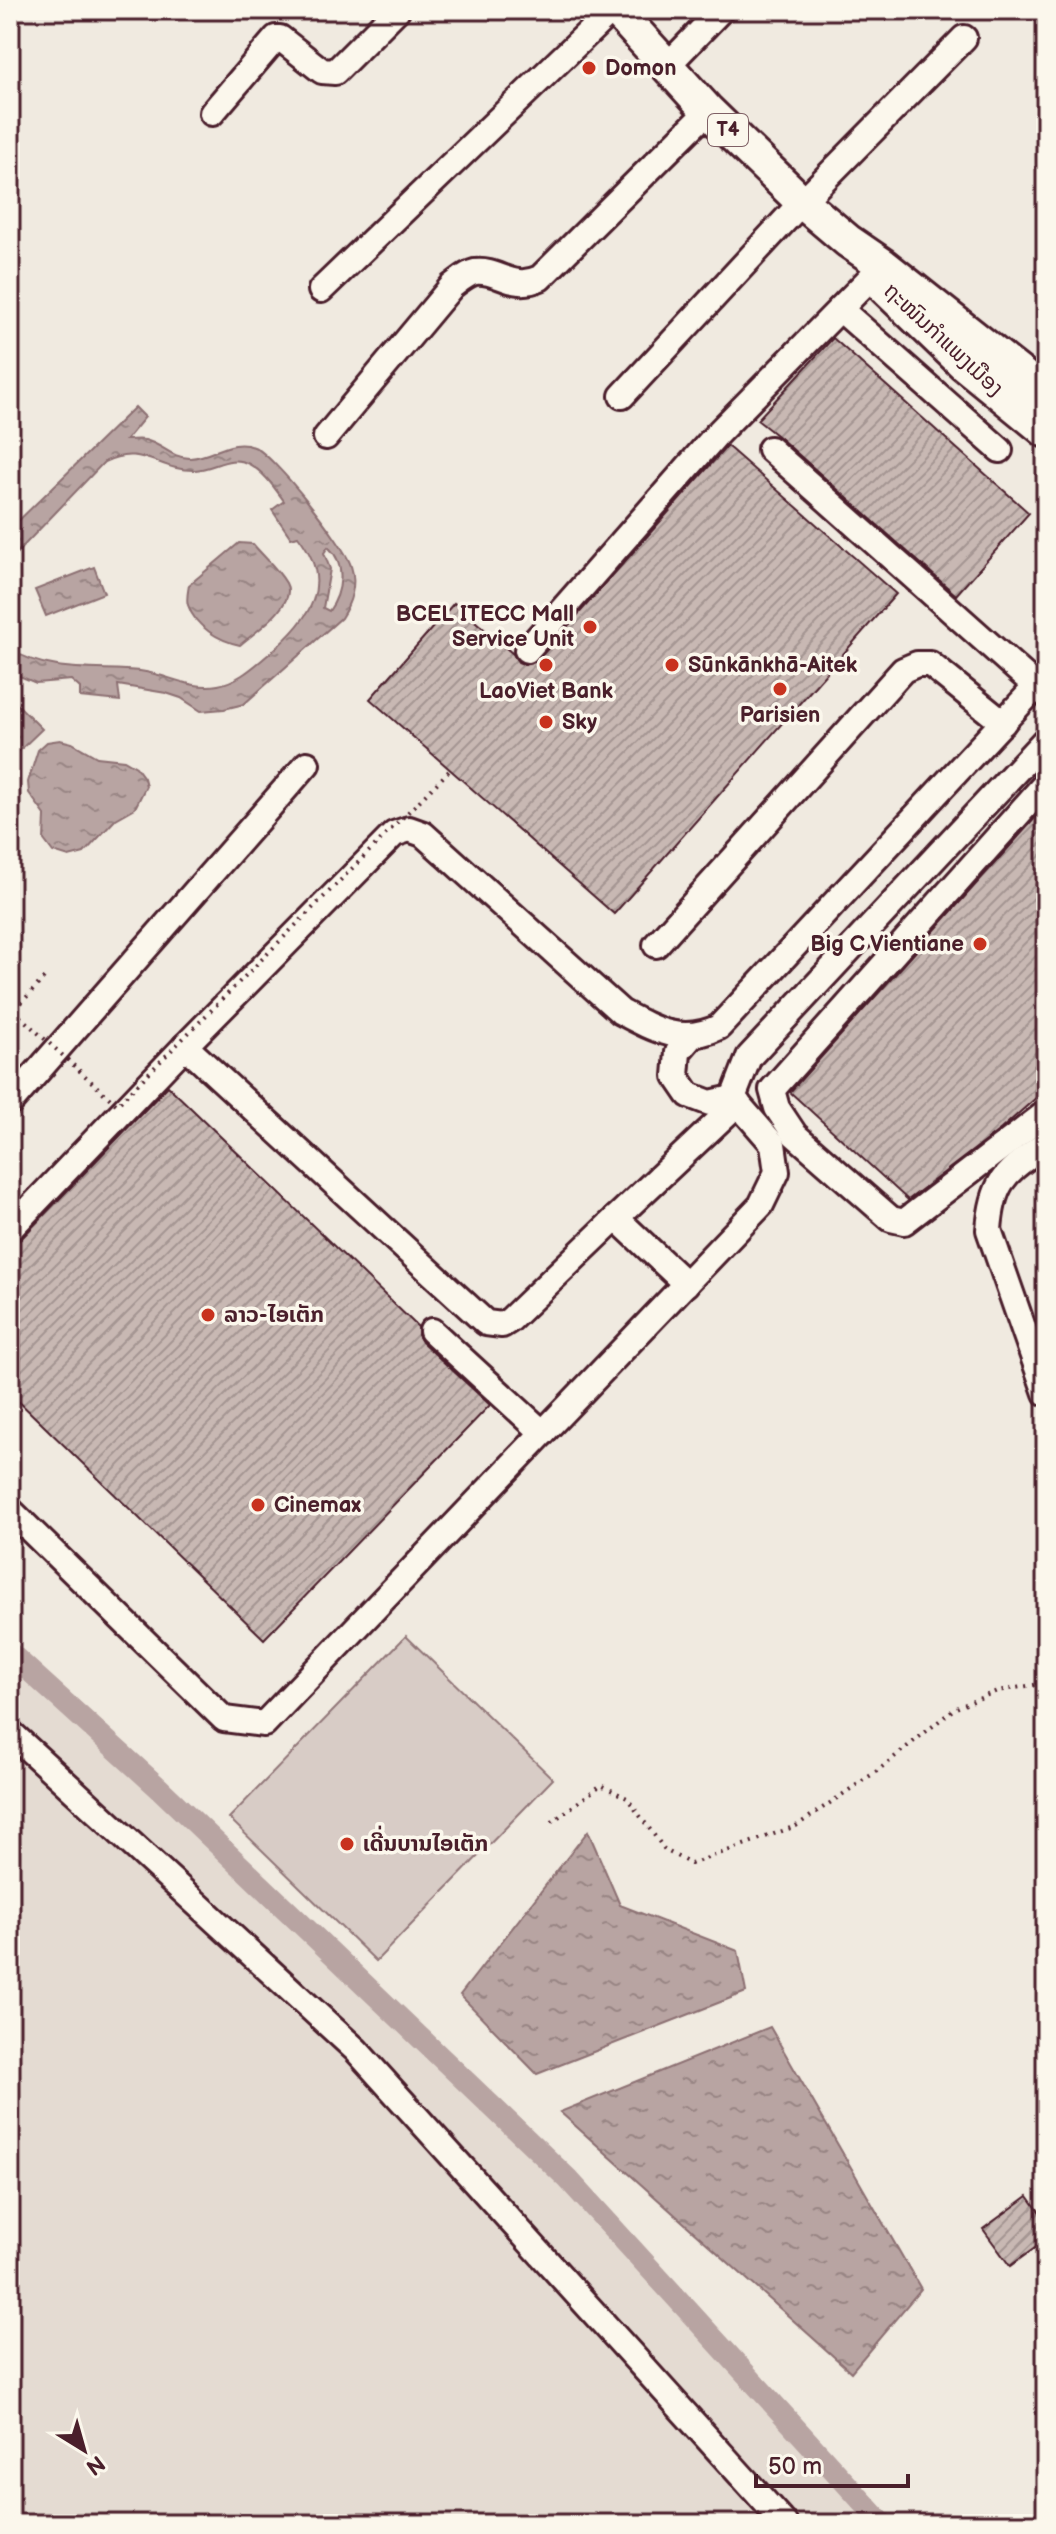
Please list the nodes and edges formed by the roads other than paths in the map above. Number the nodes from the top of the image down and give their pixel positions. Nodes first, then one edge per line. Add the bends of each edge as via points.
1 (614, 10) edge
2 (721, 10) edge
3 (386, 13) edge
4 (964, 38) dead end
5 (667, 66) junction
6 (708, 111) junction
7 (212, 113) dead end
8 (802, 202) junction
9 (878, 270) junction
10 (321, 290) dead end
11 (840, 309) junction
12 (1044, 390) edge
13 (622, 396) dead end
14 (1046, 431) edge
15 (326, 437) dead end
16 (770, 449) dead end
17 (1000, 450) dead end
18 (527, 650) dead end
19 (1043, 686) edge
20 (1003, 723) junction
21 (1046, 739) edge
22 (1028, 758) junction
23 (307, 764) dead end
24 (1046, 781) edge
25 (656, 945) dead end
26 (691, 1037) junction
27 (185, 1046) junction
28 (735, 1101) junction
29 (10, 1103) edge
30 (1046, 1113) edge
31 (784, 1140) junction
32 (1046, 1143) edge
33 (616, 1218) junction
34 (10, 1229) edge
35 (686, 1284) junction
36 (432, 1331) dead end
37 (1046, 1393) edge
38 (543, 1433) junction
39 (10, 1510) edge
40 (10, 1732) edge
41 (785, 2524) edge

1 - 5 main road, ຖະໜົນກຳແພງເມືອງ / T4
1 - 10 street
2 - 5 street
3 - 7 street via 335,72 322,71 276,38
4 - 8 street
5 - 6 main road, ຖະໜົນກຳແພງເມືອງ / T4
6 - 8 main road, ຖະໜົນກຳແພງເມືອງ / T4
6 - 15 street via 540,278 525,284 477,272 452,286
8 - 9 main road, ຖະໜົນກຳແພງເມືອງ / T4
8 - 13 street
9 - 11 street
9 - 12 main road, ຖະໜົນກຳແພງເມືອງ / T4
9 - 14 main road, ຖະໜົນກຳແພງເມືອງ / T4 via 964,364
11 - 17 street
11 - 18 street via 717,434
16 - 19 street
19 - 20 street
20 - 25 street via 930,664 903,670
20 - 26 street via 719,1027
21 - 22 street
22 - 24 street
22 - 28 street via 749,1057
23 - 29 street
24 - 31 street via 772,1090
26 - 27 street via 650,1028 621,1012 423,834 409,829 394,834 353,873
26 - 28 street via 678,1052 676,1076 689,1095 710,1103
27 - 33 street via 486,1323 510,1320
27 - 34 street
28 - 31 street
28 - 33 street
30 - 31 street via 904,1222 891,1219
31 - 35 street via 777,1172 761,1205
32 - 37 street via 1002,1177 991,1203 989,1230
33 - 35 street
35 - 38 street
36 - 38 street
38 - 39 street via 264,1724 224,1719
40 - 41 street via 356,2050

